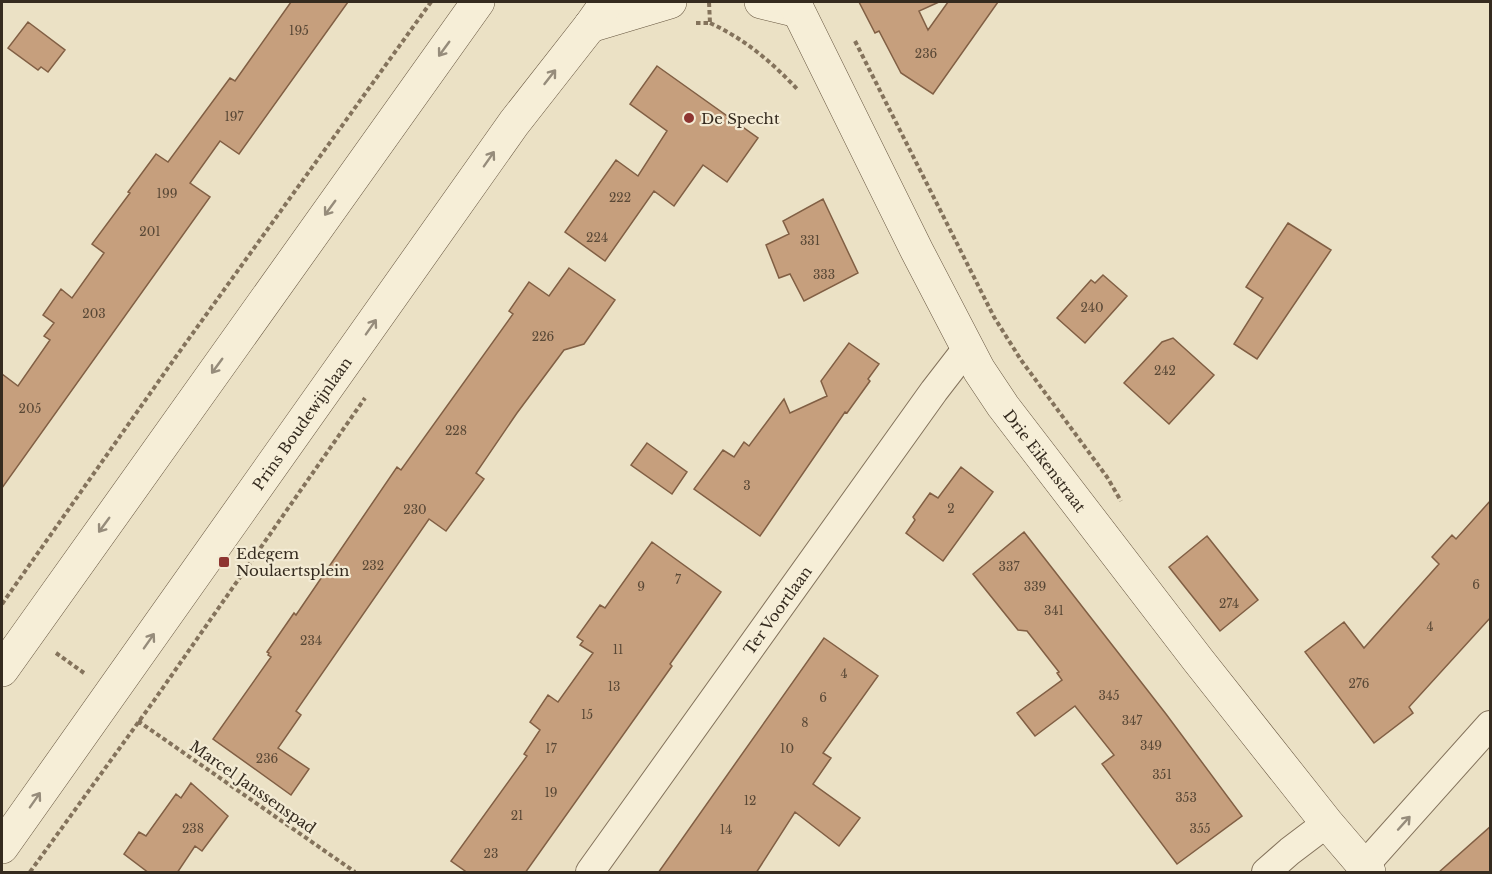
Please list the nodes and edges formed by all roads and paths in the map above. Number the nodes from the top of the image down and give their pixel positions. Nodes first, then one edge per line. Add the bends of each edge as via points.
1 (431, 2) edge
2 (478, 2) edge
3 (670, 2) edge
4 (709, 2) edge
5 (761, 2) edge
6 (796, 6) edge
7 (598, 14) edge
8 (695, 23) dead end
9 (710, 23) junction
10 (851, 34) dead end
11 (802, 96) dead end
12 (968, 347) junction
13 (369, 393) dead end
14 (1124, 506) dead end
15 (2, 604) edge
16 (26, 633) junction
17 (2, 670) edge
18 (112, 692) junction
19 (144, 714) junction
20 (138, 721) junction
21 (1491, 725) edge
22 (1327, 823) junction
23 (2, 847) edge
24 (1367, 869) edge
25 (30, 873) edge
26 (355, 873) edge
27 (590, 873) edge
28 (1266, 873) edge

1 - 15 path
2 -> 16 main road
3 - 7 main road
4 - 9 path
5 - 6 main road
6 - 12 main road, Drie Eikenstraat
18 -> 7 main road, Prins Boudewijnlaan via 514,123
8 - 9 path
9 - 11 path via 748,45
10 - 14 path via 994,317
12 - 22 main road, Drie Eikenstraat via 1004,406
12 - 27 street, Ter Voortlaan
13 - 19 path
16 - 17 main road
16 - 18 path
18 - 19 path
23 -> 18 main road, Prins Boudewijnlaan
19 - 20 path
20 - 25 path
20 - 26 path, Marcel Janssenspad
24 -> 21 street
22 - 24 main road, Drie Eikenstraat
22 - 28 street

